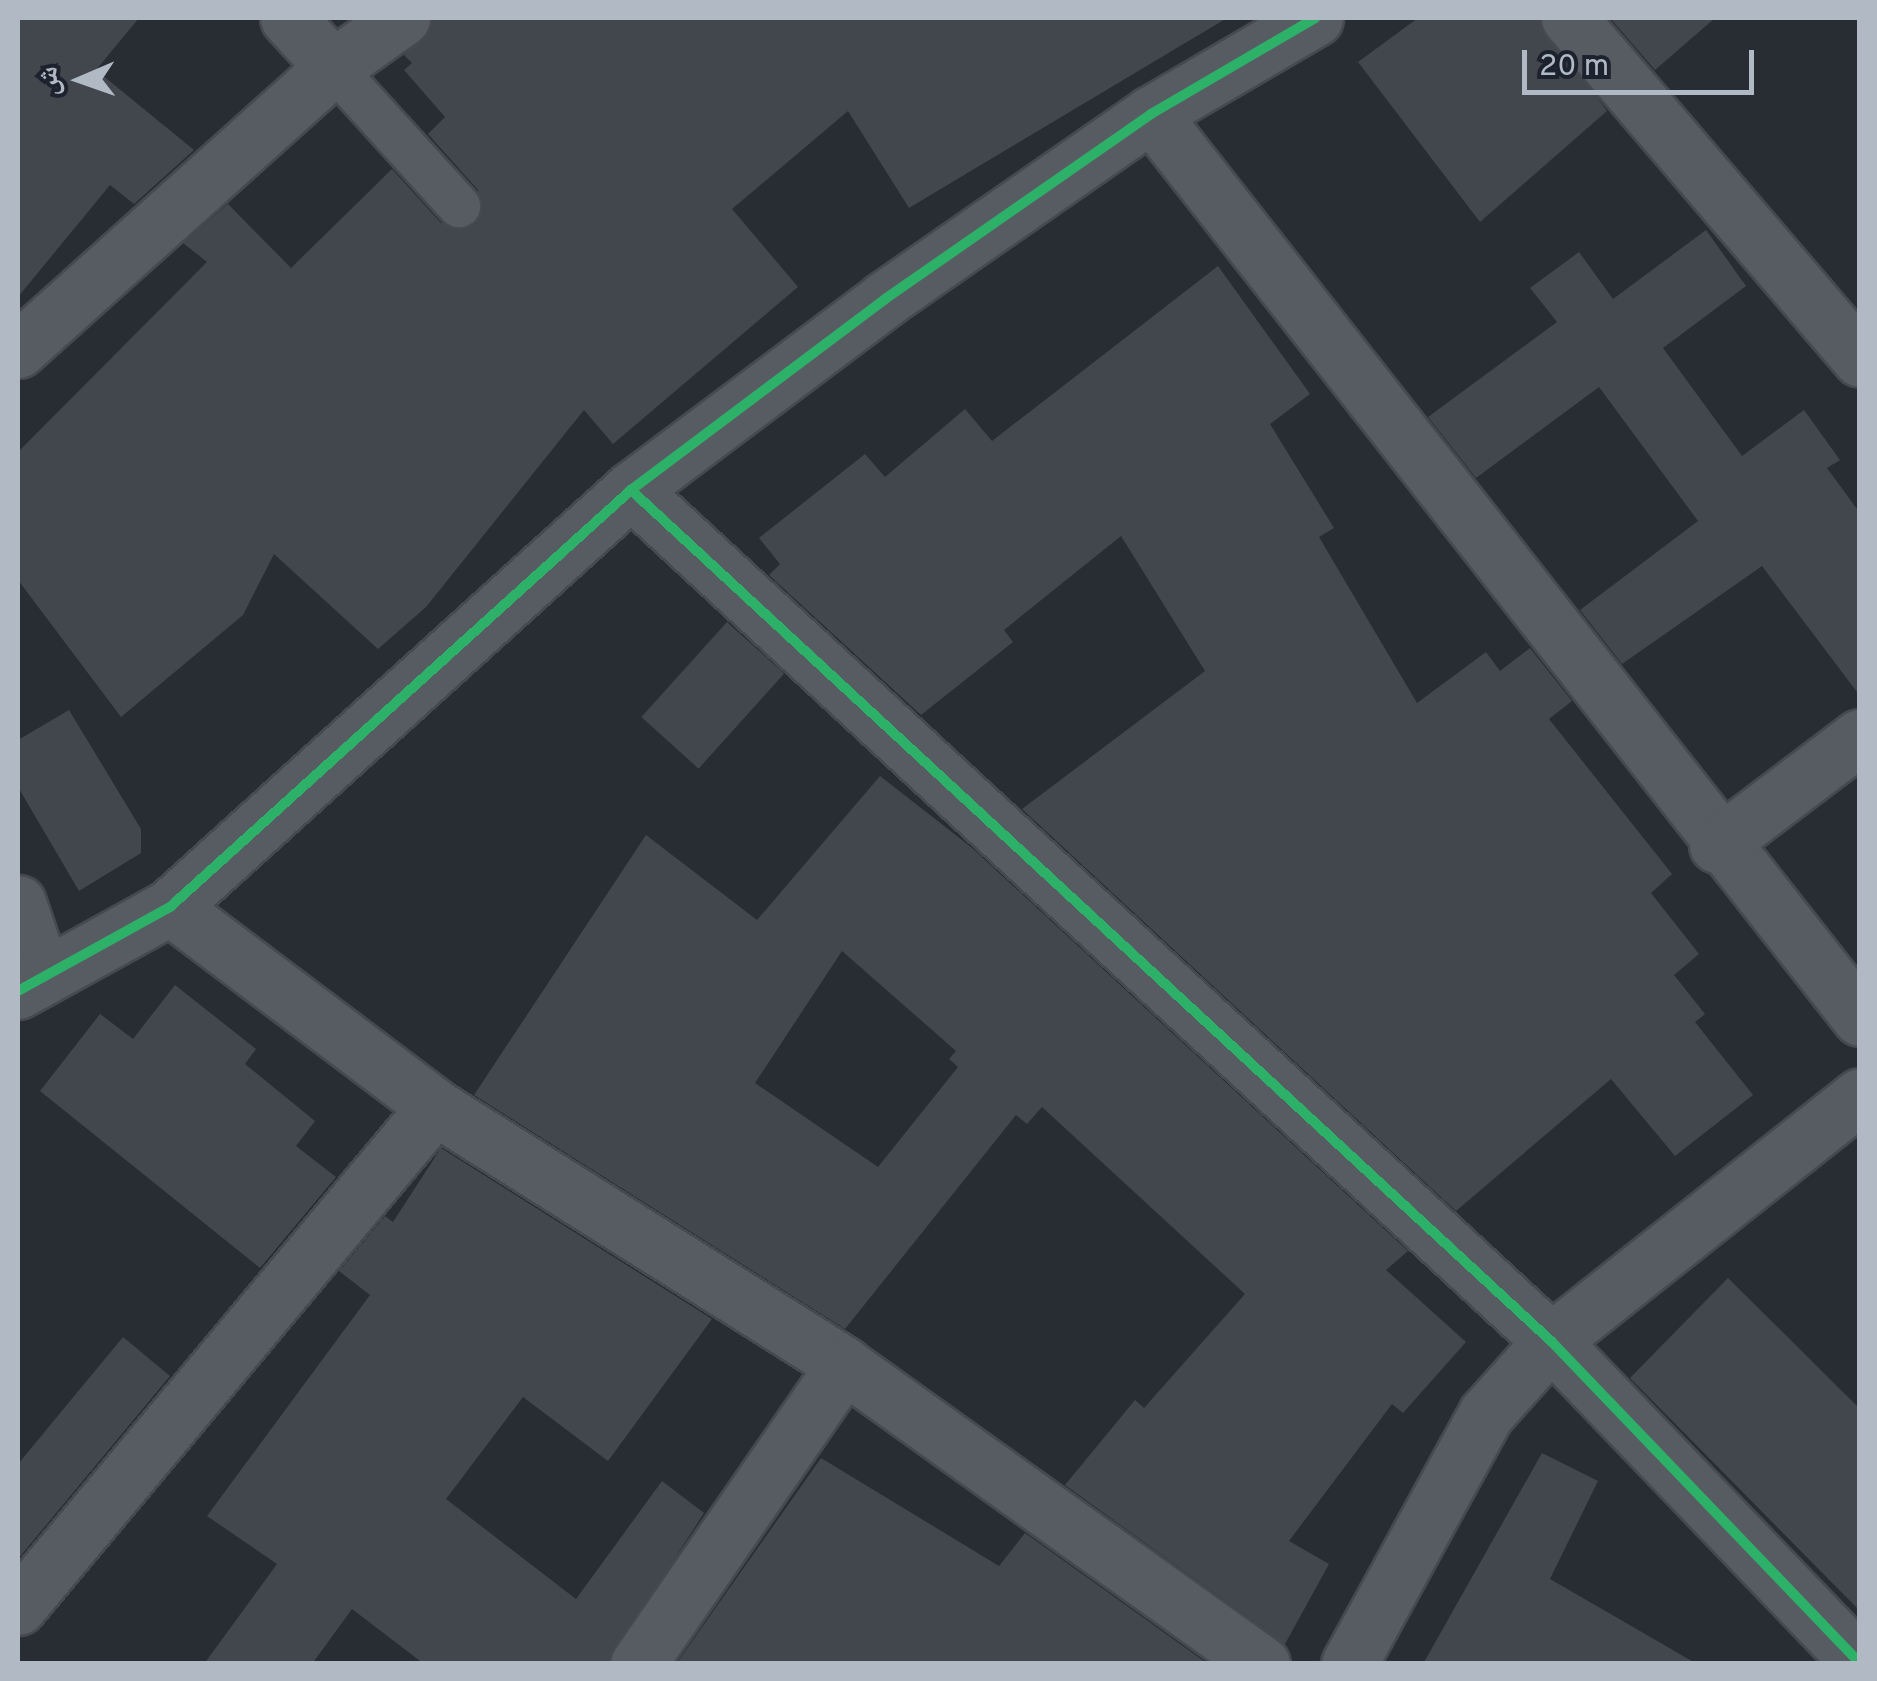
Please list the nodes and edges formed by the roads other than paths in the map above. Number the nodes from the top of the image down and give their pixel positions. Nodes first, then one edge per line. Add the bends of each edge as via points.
1 (288, 18) edge
2 (402, 18) edge
3 (1315, 18) edge
4 (1569, 18) edge
5 (333, 68) junction
6 (1151, 114) junction
7 (459, 206) dead end
8 (18, 350) edge
9 (1860, 358) edge
10 (631, 490) junction
11 (1860, 737) edge
12 (1717, 845) junction
13 (18, 903) edge
14 (170, 906) junction
15 (30, 984) edge
16 (1860, 1018) edge
17 (1860, 1096) edge
18 (435, 1107) junction
19 (1551, 1341) junction
20 (844, 1365) junction
21 (18, 1607) edge
22 (638, 1664) edge
23 (1262, 1664) edge
24 (1348, 1664) edge
25 (1860, 1664) edge

1 - 5 street
2 - 5 street
3 - 6 street
4 - 9 street
5 - 7 lane
5 - 8 street
6 - 10 street
6 - 12 street
10 - 14 street
10 - 19 street
11 - 12 street
12 - 16 street
13 - 15 street
14 - 15 street
14 - 18 street
17 - 19 street
18 - 20 street
18 - 21 street
19 - 24 street via 1486,1414
19 - 25 street
20 - 22 street
20 - 23 street

